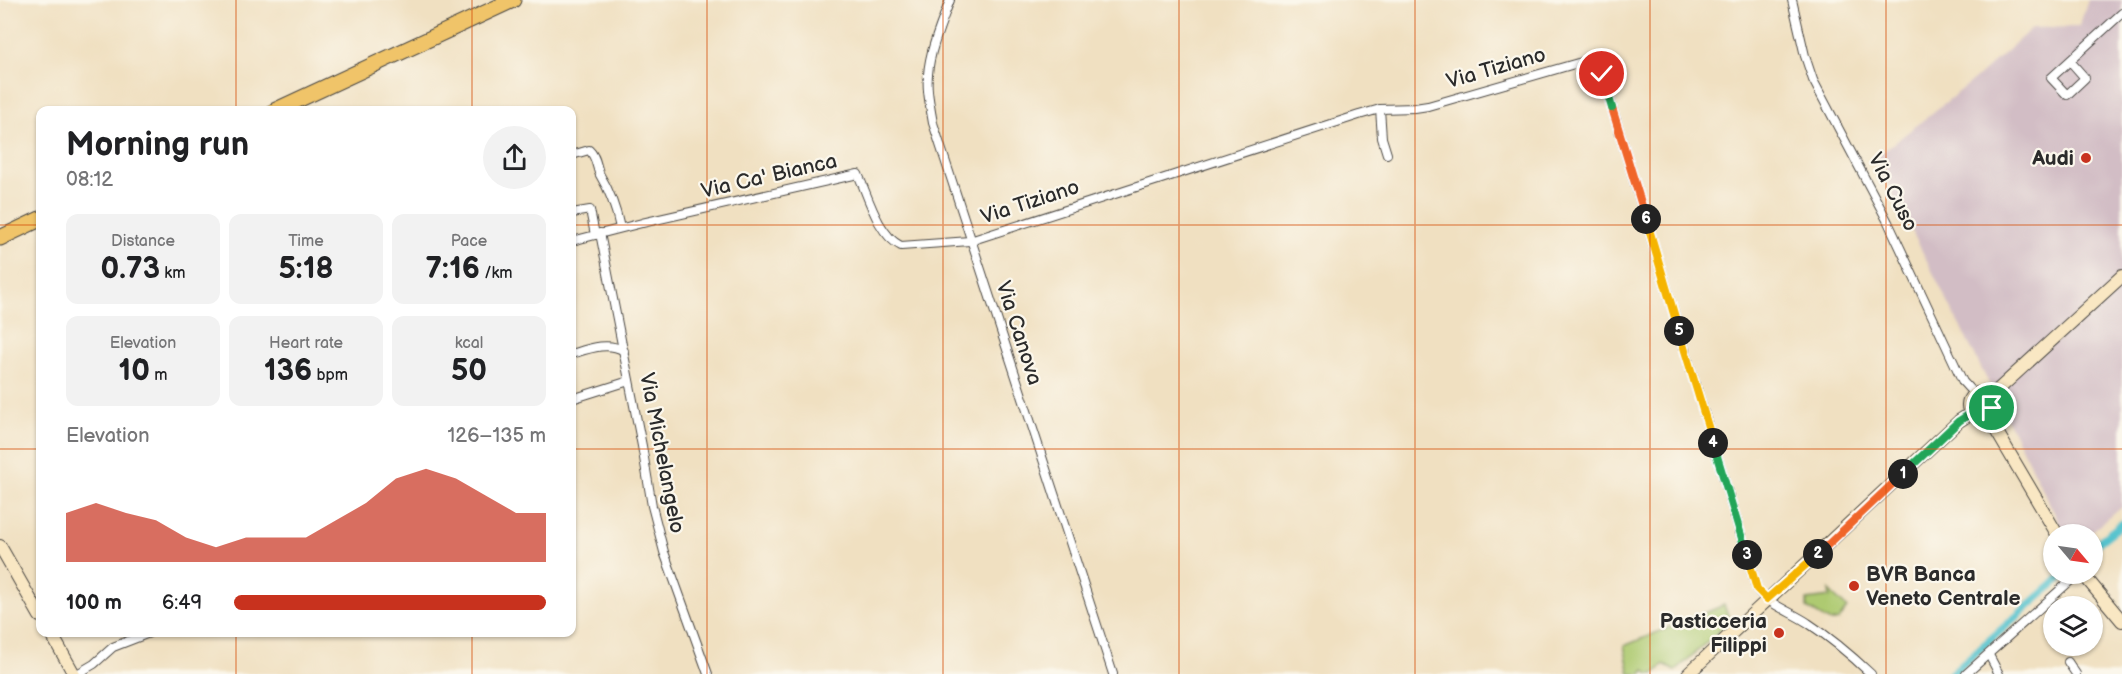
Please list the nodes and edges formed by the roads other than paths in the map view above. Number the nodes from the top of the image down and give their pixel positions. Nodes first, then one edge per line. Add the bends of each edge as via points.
1 (513, 0) edge
2 (950, 0) edge
3 (1792, 0) edge
4 (2122, 14) edge
5 (2070, 61) dead end
6 (285, 106) edge
7 (1380, 109) junction
8 (576, 153) edge
9 (1387, 154) dead end
10 (576, 212) edge
11 (36, 221) edge
12 (620, 228) junction
13 (598, 234) junction
14 (0, 238) edge
15 (576, 240) edge
16 (970, 241) junction
17 (2122, 276) edge
18 (624, 351) junction
19 (576, 353) edge
20 (629, 381) junction
21 (1974, 394) junction
22 (576, 398) edge
23 (1989, 398) junction
24 (1970, 414) junction
25 (1988, 415) junction
26 (2051, 524) edge
27 (0, 546) edge
28 (2068, 584) edge
29 (2090, 584) edge
30 (1767, 599) junction
31 (36, 609) edge
32 (2122, 621) edge
33 (53, 637) edge
34 (139, 637) edge
35 (1989, 655) junction
36 (2068, 662) dead end
37 (94, 664) junction
38 (1691, 673) edge
39 (76, 674) edge
40 (91, 674) edge
41 (708, 674) edge
42 (1113, 674) edge
43 (1871, 674) edge
44 (1966, 674) edge
45 (1999, 674) edge
46 (2076, 674) edge

1 - 6 highway
2 - 16 street, Via Canova via 934,42 928,89 933,123
3 - 21 street, Via Cuso via 1813,80 1888,222 1963,382
4 - 5 street
7 - 9 street
7 - 16 street, Via Tiziano
7 - 30 street, Via Tiziano via 1428,106 1588,60 1597,65 1757,589
8 - 12 street via 589,150 593,154 612,196
10 - 13 street, Via Michelangelo via 590,210
11 - 14 highway
12 - 13 street, Via Ca' Bianca
12 - 16 street, Via Ca' Bianca via 858,174 884,232 897,245
13 - 15 street, Via Ca' Bianca
13 - 18 street, Via Michelangelo
16 - 42 street, Via Canova
17 - 23 main road
18 - 19 street via 606,346
18 - 20 street, Via Michelangelo
20 - 22 street
20 - 41 street, Via Michelangelo via 661,540
21 - 23 main road via 1982,393
21 - 24 main road via 1967,403
23 - 25 main road via 1992,408
24 - 25 main road via 1981,418
24 - 30 main road
25 - 26 main road
27 - 31 main road
28 - 35 street
29 - 32 main road
30 - 38 main road
30 - 43 street via 1836,642
33 - 39 main road
34 - 37 street via 113,647
35 - 44 street
35 - 45 street
36 - 46 street
37 - 39 street
37 - 40 street

